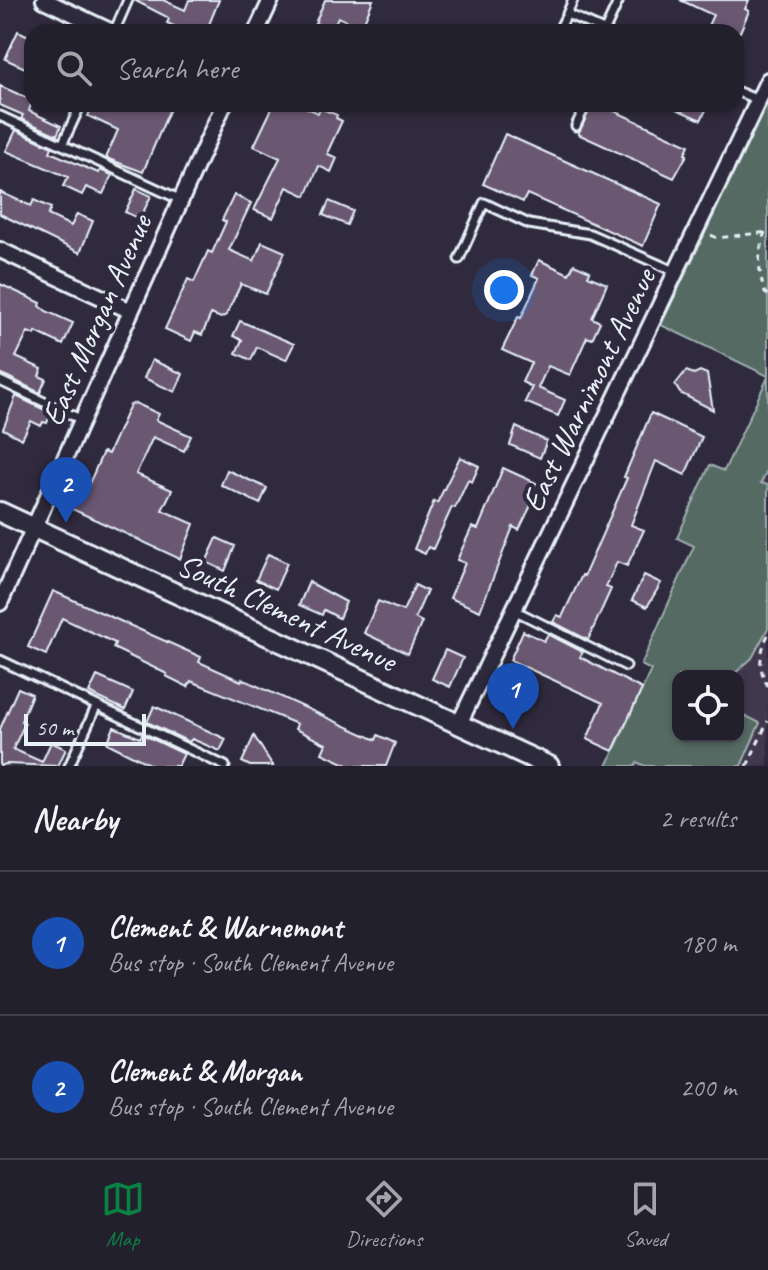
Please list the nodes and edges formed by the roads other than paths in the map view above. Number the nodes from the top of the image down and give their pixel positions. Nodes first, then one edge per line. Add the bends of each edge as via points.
1 (44, 0) edge
2 (128, 0) edge
3 (271, 0) edge
4 (573, 0) edge
5 (619, 0) edge
6 (567, 14) junction
7 (96, 24) edge
8 (117, 24) edge
9 (260, 24) edge
10 (562, 24) edge
11 (591, 24) edge
12 (610, 24) edge
13 (768, 80) edge
14 (744, 94) edge
15 (758, 100) junction
16 (77, 112) edge
17 (220, 112) edge
18 (582, 112) edge
19 (0, 116) edge
20 (576, 126) dead end
21 (62, 145) junction
22 (181, 200) junction
23 (0, 250) edge
24 (459, 259) dead end
25 (676, 272) junction
26 (131, 311) junction
27 (0, 381) edge
28 (82, 420) junction
29 (0, 512) edge
30 (34, 528) junction
31 (0, 603) edge
32 (514, 610) junction
33 (0, 660) edge
34 (626, 666) dead end
35 (96, 707) junction
36 (459, 724) junction
37 (69, 766) edge
38 (225, 766) edge
39 (549, 766) edge

1 - 7 street
2 - 8 lane
3 - 9 street
4 - 6 lane
5 - 12 lane
6 - 10 lane
6 - 11 lane
13 - 15 street, East Warnimont Avenue
14 - 15 lane
15 - 25 street, East Warnimont Avenue
16 - 21 lane
17 - 22 street, East Morgan Avenue
18 - 20 lane
19 - 21 lane
21 - 22 lane
22 - 26 street, East Morgan Avenue
23 - 26 street
24 - 25 lane via 484,203 529,224 590,234
25 - 32 street, East Warnimont Avenue
26 - 28 street, East Morgan Avenue
27 - 28 lane
28 - 30 street, East Morgan Avenue
29 - 30 street, South Clement Avenue
30 - 31 street, East Morgan Avenue
30 - 36 street, South Clement Avenue
32 - 34 lane
32 - 36 street, East Warnimont Avenue
33 - 35 lane
35 - 37 lane
35 - 38 lane
36 - 39 street, South Clement Avenue

